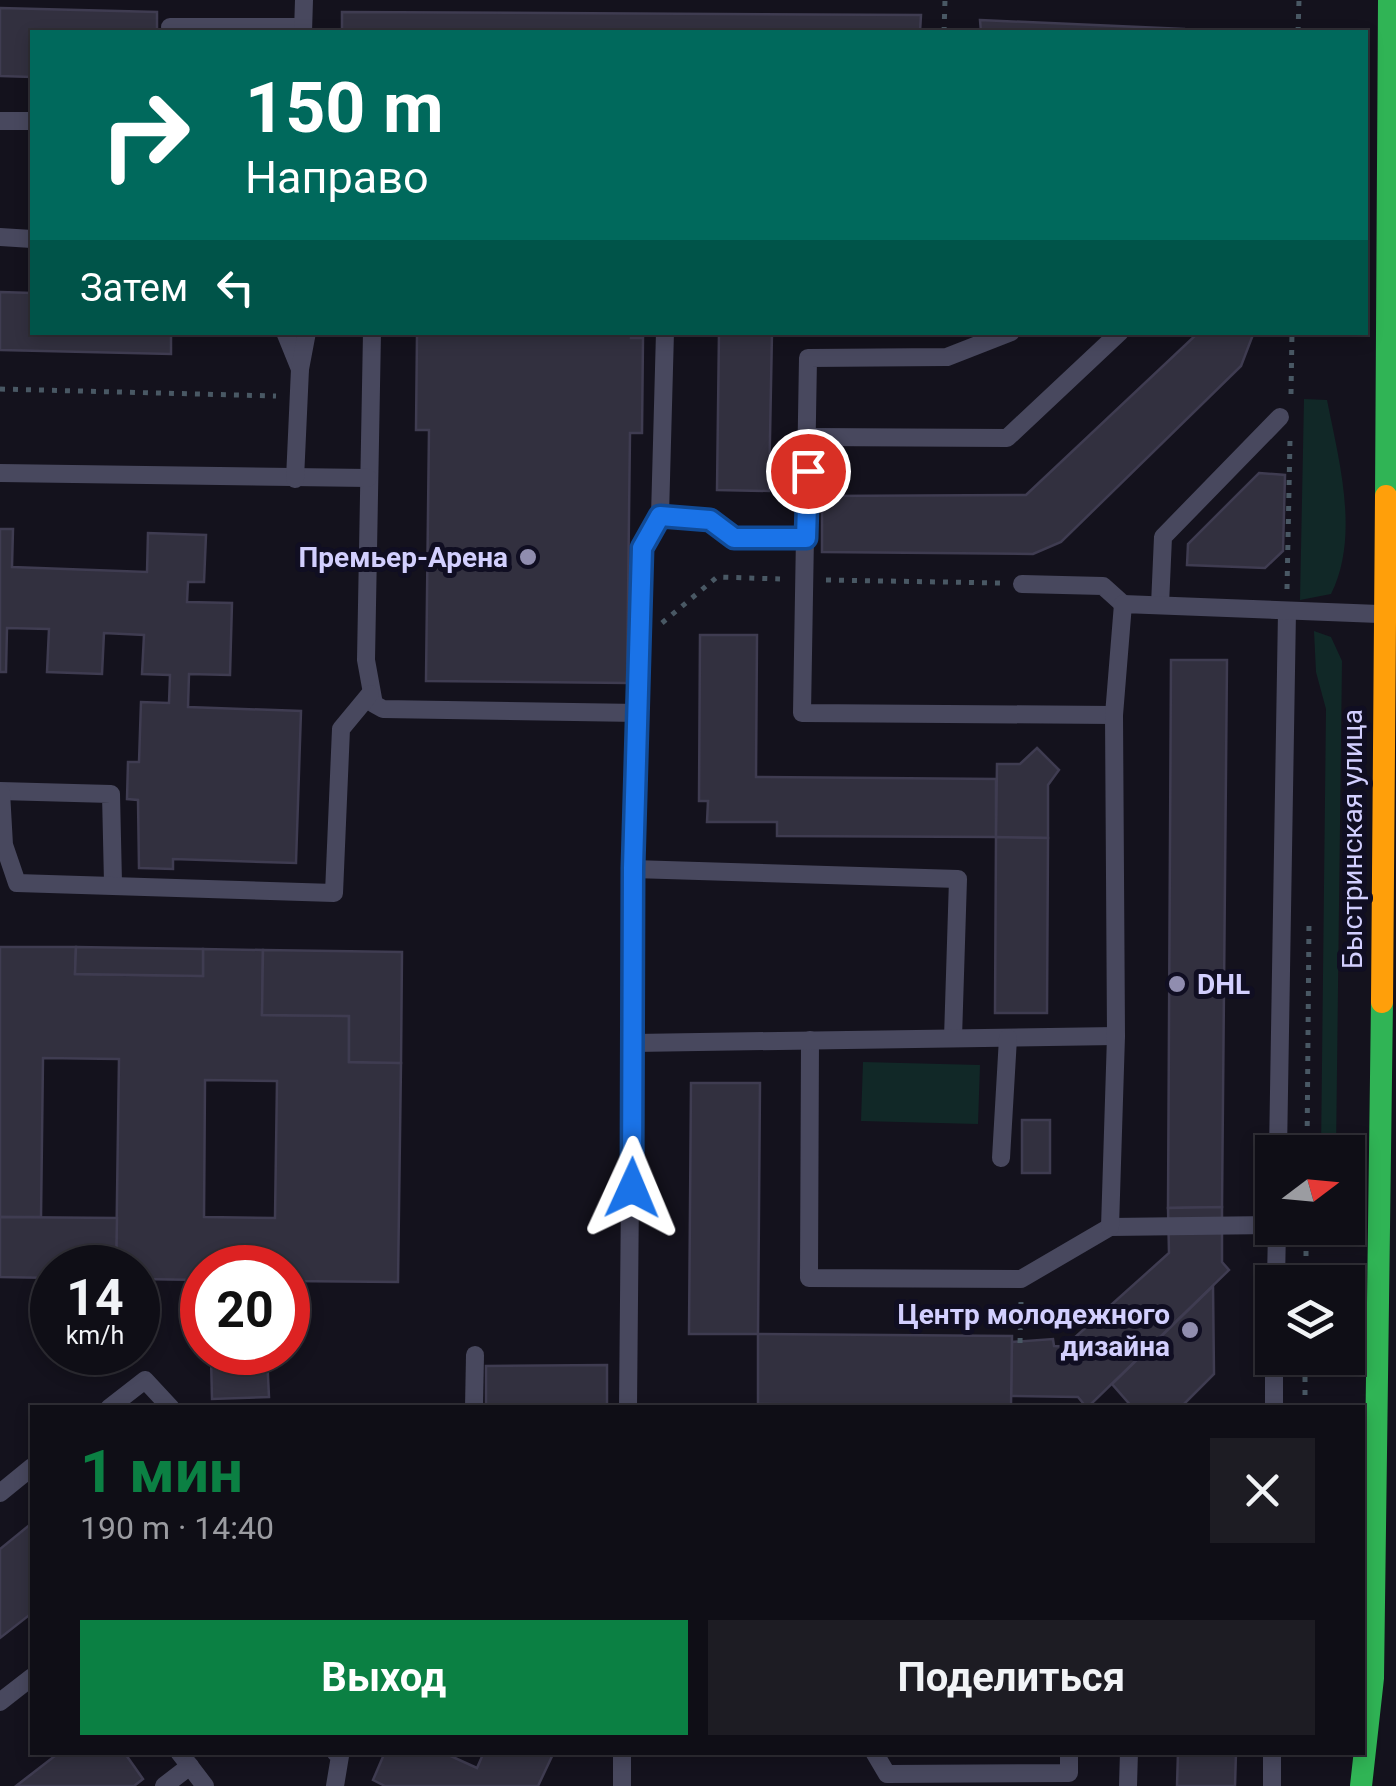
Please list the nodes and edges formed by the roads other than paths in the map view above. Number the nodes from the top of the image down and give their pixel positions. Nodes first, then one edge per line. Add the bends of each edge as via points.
1 (304, 0) edge
2 (1390, 0) edge
3 (170, 27) dead end
4 (303, 30) edge
5 (0, 121) edge
6 (30, 121) edge
7 (0, 238) edge
8 (30, 238) edge
9 (286, 335) edge
10 (306, 335) edge
11 (372, 335) edge
12 (665, 335) edge
13 (1003, 335) edge
14 (1117, 335) edge
15 (300, 369) junction
16 (1287, 416) road end
17 (808, 438) junction
18 (1391, 438) edge
19 (0, 473) edge
20 (368, 478) junction
21 (295, 479) junction
22 (660, 516) junction
23 (806, 538) junction
24 (1022, 584) dead end
25 (1123, 604) junction
26 (1160, 605) junction
27 (1286, 611) junction
28 (1384, 614) junction
29 (370, 694) junction
30 (640, 713) junction
31 (1114, 715) junction
32 (1, 792) edge
33 (1389, 821) edge
34 (633, 868) junction
35 (113, 883) junction
36 (1116, 1036) junction
37 (953, 1038) junction
38 (1008, 1038) junction
39 (810, 1040) junction
40 (634, 1043) junction
41 (1278, 1135) edge
42 (1001, 1158) dead end
43 (1255, 1226) edge
44 (1110, 1227) junction
45 (475, 1355) dead end
46 (1274, 1375) edge
47 (113, 1405) edge
48 (168, 1405) edge
49 (474, 1405) edge
50 (628, 1405) edge
51 (1274, 1405) edge
52 (30, 1470) edge
53 (0, 1493) edge
54 (1369, 1515) edge
55 (1373, 1678) junction
56 (30, 1679) edge
57 (0, 1702) edge
58 (1365, 1750) edge
59 (339, 1755) edge
60 (622, 1755) edge
61 (876, 1755) edge
62 (1069, 1755) edge
63 (1129, 1755) edge
64 (1272, 1755) edge
65 (1364, 1755) edge
66 (184, 1759) edge
67 (164, 1786) edge
68 (205, 1786) edge
69 (335, 1786) edge
70 (622, 1786) edge
71 (1128, 1786) edge
72 (1272, 1786) edge
73 (1361, 1786) edge
74 (1382, 1786) edge

1 - 4 lane
2 - 18 main road, Быстринская улица
3 - 4 lane
5 - 6 lane
7 - 8 lane
9 - 15 lane
10 - 15 lane
11 - 20 lane
12 - 22 lane
13 - 17 lane via 946,357 808,358
14 - 17 lane via 1007,438
15 - 21 lane
16 - 26 lane via 1163,536
17 - 23 lane
18 - 28 main road, Быстринская улица
19 - 21 lane
20 - 21 lane
20 - 29 lane
22 - 23 lane via 710,520 734,538
22 - 30 lane via 642,548
23 - 31 lane via 802,713
24 - 25 lane via 1103,586
25 - 26 lane
25 - 31 lane
26 - 27 lane
27 - 28 lane
27 - 41 lane
28 - 33 main road, Быстринская улица
29 - 30 lane via 382,709
29 - 35 lane via 341,729 334,893
30 - 34 lane
31 - 36 lane
32 - 35 lane via 4,845 17,883
32 - 35 lane via 111,794
33 - 54 main road, Быстринская улица
34 - 37 lane via 958,880
34 - 40 lane
36 - 38 lane
36 - 44 lane
37 - 38 lane
37 - 39 lane
38 - 42 lane
39 - 40 lane
39 - 44 lane via 809,1278 1021,1279
40 - 50 lane
43 - 44 lane
45 - 49 lane
46 - 51 lane
47 - 48 lane via 145,1380
52 - 53 lane
54 - 55 main road, Быстринская улица
55 - 58 main road, Быстринская улица
55 - 74 main road, Быстринская улица
56 - 57 lane
59 - 69 lane
60 - 70 lane
61 - 62 lane via 887,1774 1069,1773
63 - 71 lane
64 - 72 lane
65 - 73 main road, Быстринская улица
66 - 67 lane
66 - 68 lane

